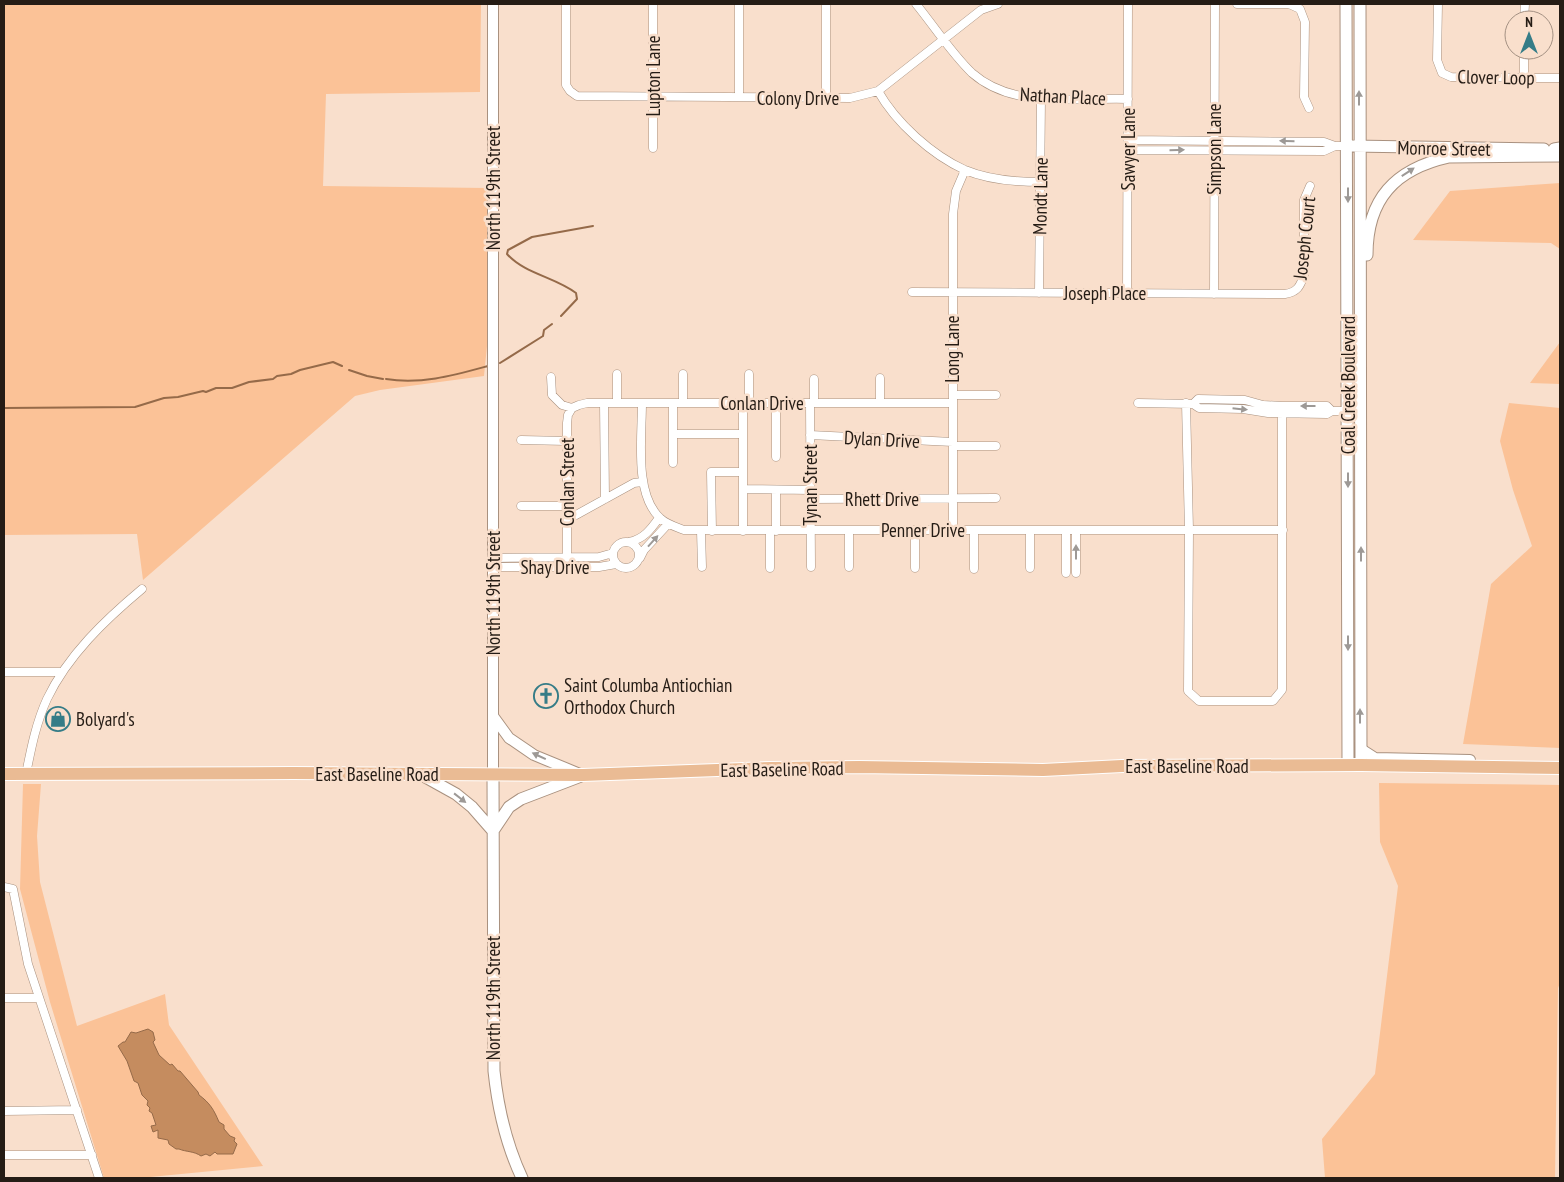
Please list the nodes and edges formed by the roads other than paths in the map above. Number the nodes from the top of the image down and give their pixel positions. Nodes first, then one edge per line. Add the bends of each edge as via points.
1 (494, 4) edge
2 (566, 4) edge
3 (653, 4) edge
4 (739, 4) edge
5 (826, 4) edge
6 (916, 4) edge
7 (998, 4) edge
8 (1128, 4) edge
9 (1215, 4) edge
10 (1236, 4) edge
11 (1346, 4) edge
12 (1360, 4) edge
13 (1438, 4) edge
14 (944, 39) junction
15 (1524, 60) edge
16 (1524, 78) junction
17 (1560, 78) edge
18 (878, 91) junction
19 (653, 97) junction
20 (739, 97) junction
21 (826, 98) junction
22 (1041, 98) junction
23 (1128, 99) junction
24 (1309, 108) dead end
25 (1128, 140) junction
26 (1214, 140) junction
27 (1334, 146) junction
28 (1353, 146) junction
29 (652, 148) dead end
30 (1128, 150) junction
31 (1214, 150) junction
32 (1559, 151) edge
33 (965, 170) junction
34 (1040, 182) junction
35 (1310, 186) dead end
36 (1297, 290) joint
37 (912, 292) dead end
38 (952, 292) junction
39 (1039, 293) junction
40 (1127, 293) junction
41 (1214, 294) junction
42 (617, 374) dead end
43 (683, 374) dead end
44 (748, 374) dead end
45 (552, 377) dead end
46 (880, 378) dead end
47 (814, 379) dead end
48 (996, 395) dead end
49 (953, 399) junction
50 (1361, 399) junction
51 (604, 403) junction
52 (617, 403) junction
53 (642, 403) junction
54 (673, 403) junction
55 (683, 403) junction
56 (746, 403) junction
57 (776, 403) junction
58 (812, 403) junction
59 (880, 403) junction
60 (1138, 403) dead end
61 (1190, 403) junction
62 (572, 408) junction
63 (1332, 411) junction
64 (1348, 411) junction
65 (1361, 411) junction
66 (1282, 414) junction
67 (673, 434) junction
68 (743, 434) junction
69 (810, 435) junction
70 (521, 440) dead end
71 (567, 440) junction
72 (953, 444) junction
73 (996, 446) dead end
74 (776, 457) dead end
75 (673, 463) dead end
76 (743, 472) junction
77 (642, 482) junction
78 (743, 490) junction
79 (776, 490) junction
80 (810, 490) junction
81 (953, 498) junction
82 (996, 498) dead end
83 (605, 499) junction
84 (810, 499) junction
85 (521, 506) dead end
86 (567, 506) junction
87 (567, 515) junction
88 (660, 518) junction
89 (668, 524) junction
90 (849, 530) junction
91 (915, 530) junction
92 (953, 530) junction
93 (974, 530) junction
94 (1030, 530) junction
95 (1066, 530) junction
96 (1076, 530) junction
97 (1189, 530) junction
98 (1283, 530) junction
99 (702, 531) junction
100 (712, 531) junction
101 (743, 531) junction
102 (773, 531) junction
103 (810, 531) junction
104 (629, 542) junction
105 (613, 553) junction
106 (567, 558) junction
107 (640, 558) junction
108 (493, 563) junction
109 (616, 564) junction
110 (849, 566) dead end
111 (702, 567) dead end
112 (811, 567) dead end
113 (770, 568) dead end
114 (915, 568) dead end
115 (1030, 568) dead end
116 (974, 569) dead end
117 (1066, 573) dead end
118 (1076, 573) dead end
119 (142, 589) dead end
120 (4, 672) edge
121 (62, 672) junction
122 (493, 716) junction
123 (1360, 749) junction
124 (1354, 765) junction
125 (1560, 768) edge
126 (4, 774) edge
127 (26, 774) junction
128 (420, 774) junction
129 (493, 774) junction
130 (584, 775) junction
131 (493, 831) junction
132 (4, 887) edge
133 (4, 998) edge
134 (39, 998) junction
135 (77, 1110) junction
136 (4, 1111) edge
137 (4, 1155) edge
138 (92, 1155) junction
139 (99, 1178) edge
140 (522, 1178) edge

1 - 108 street, North 119th Street
2 - 19 street, Colony Drive via 566,79 570,91 584,97
3 - 19 street, Lupton Lane
4 - 20 street
5 - 21 street
6 - 14 street, Nathan Place
7 - 14 street, Colony Drive via 981,10
8 - 23 street, Sawyer Lane
9 - 26 street, Simpson Lane
10 - 24 street via 1289,4 1300,9 1305,22 1304,97
11 - 28 main road, Coal Creek Boulevard
28 -> 12 main road, Coal Creek Boulevard
13 - 16 street, Clover Loop via 1437,60 1442,73 1451,78
14 - 18 street, Colony Drive
14 - 22 street, Nathan Place via 971,72 986,84 1004,92
15 - 16 street
16 - 17 street, Clover Loop
18 - 21 street, Colony Drive via 850,98
18 - 33 street via 897,118 917,138
19 - 20 street, Colony Drive
19 - 29 street, Lupton Lane
20 - 21 street, Colony Drive
22 - 23 street, Nathan Place
22 - 34 street, Mondt Lane
23 - 25 street, Sawyer Lane
25 - 26 street, Monroe Street
25 - 30 street, Sawyer Lane
27 -> 26 street, Monroe Street via 1324,142
26 - 31 street, Simpson Lane
27 - 28 street, Monroe Street
27 - 31 street, Monroe Street via 1324,151
28 - 32 main road, Monroe Street
28 - 50 main road, Coal Creek Boulevard
28 -> 64 main road, Coal Creek Boulevard
30 -> 31 street, Monroe Street
30 - 40 street, Sawyer Lane
31 - 41 street, Simpson Lane
50 -> 32 main road via 1367,342 1367,242 1376,209 1395,181 1412,169 1449,157
33 - 34 street via 993,179
33 - 38 street, Long Lane via 956,191 953,214
34 - 39 street, Mondt Lane
35 - 36 street, Joseph Court via 1304,200 1304,275
36 - 41 street, Joseph Place via 1285,294
37 - 38 street, Joseph Place
38 - 39 street, Joseph Place
38 - 49 street, Long Lane
39 - 40 street, Joseph Place
40 - 41 street, Joseph Place
42 - 52 street
43 - 55 street
44 - 56 street
45 - 62 street via 552,395 562,406
46 - 59 street
47 - 58 street, Tynan Street
48 - 49 street, Conlan Drive
49 - 59 street, Conlan Drive
49 - 72 street, Long Lane
50 - 65 main road, Coal Creek Boulevard
51 - 52 street, Conlan Drive
51 - 62 street, Conlan Drive via 579,404
51 - 83 street
52 - 53 street, Conlan Drive
53 - 54 street, Conlan Drive
53 - 77 street
54 - 55 street, Conlan Drive
54 - 67 street
55 - 56 street, Conlan Drive
56 - 57 street, Conlan Drive
56 - 68 street
57 - 58 street, Conlan Drive
57 - 74 street
58 - 59 street, Conlan Drive
58 - 69 street, Tynan Street
60 - 61 street
63 -> 61 street via 1327,406 1273,406 1245,400 1198,399
61 -> 66 street via 1199,408 1222,407
61 - 97 street
62 - 71 street, Conlan Street via 568,415
63 - 64 street
63 - 66 street via 1327,414
64 - 65 street
64 -> 124 main road, Coal Creek Boulevard
123 -> 65 main road, Coal Creek Boulevard
66 - 98 street
67 - 68 street
67 - 75 street
68 - 76 street
69 - 72 street, Dylan Drive
69 - 80 street, Tynan Street
70 - 71 street
71 - 86 street, Conlan Street
72 - 73 street, Dylan Drive
72 - 81 street, Long Lane
76 - 78 street
76 - 100 street via 711,472
77 - 83 street
77 - 88 street, Penner Drive via 646,498
78 - 79 street
78 - 101 street
79 - 80 street
79 - 102 street
80 - 84 street, Tynan Street
81 - 82 street, Rhett Drive
81 - 84 street, Rhett Drive
81 - 92 street, Long Lane
83 - 87 street via 576,515
84 - 103 street, Tynan Street
85 - 86 street
86 - 87 street, Conlan Street
87 - 106 street, Conlan Street
88 - 89 street, Penner Drive
88 - 104 street, Shay Drive via 646,535
89 - 99 street, Penner Drive via 684,530
107 -> 89 street
90 - 91 street, Penner Drive
90 - 103 street, Penner Drive
90 - 110 street
91 - 92 street, Penner Drive
91 - 114 street
92 - 93 street, Penner Drive
93 - 94 street, Penner Drive
93 - 116 street
94 - 95 street, Penner Drive
94 - 115 street
95 - 96 street, Penner Drive
95 - 117 street
96 - 97 street, Penner Drive
118 -> 96 street
97 - 98 street, Penner Drive
97 - 98 street via 1188,690 1199,701 1273,701 1282,690
99 - 100 street, Penner Drive
99 - 111 street
100 - 101 street, Penner Drive
101 - 102 street, Penner Drive
102 - 103 street, Penner Drive
102 - 113 street
103 - 112 street, Tynan Street
104 - 105 street, Shay Drive via 621,543
104 - 107 street via 637,546
105 - 106 street, Shay Drive
105 - 109 street, Shay Drive
106 - 108 street, Shay Drive
107 - 109 street, Shay Drive via 632,568
108 - 109 street, Shay Drive via 599,567
108 - 122 street, North 119th Street
119 - 121 street via 87,640
120 - 121 street
121 - 127 street via 40,716
122 - 129 street, North 119th Street
130 -> 122 street via 534,754 509,738
123 - 124 main road, Coal Creek Boulevard
123 - 125 street via 1375,758 1488,761
124 - 125 main road, East Baseline Road
124 - 130 main road, East Baseline Road via 1122,766 1043,770 808,768
126 - 127 main road, East Baseline Road
127 - 128 main road, East Baseline Road
128 - 129 main road, East Baseline Road
128 -> 131 main road via 456,794
129 - 130 main road, East Baseline Road
129 - 131 main road, North 119th Street
130 - 131 main road via 521,799 509,807
131 - 140 main road, North 119th Street via 494,1071 504,1133
132 - 134 street via 13,889 28,964
133 - 134 street
134 - 135 street
135 - 136 street
135 - 138 street
137 - 138 street
138 - 139 street

